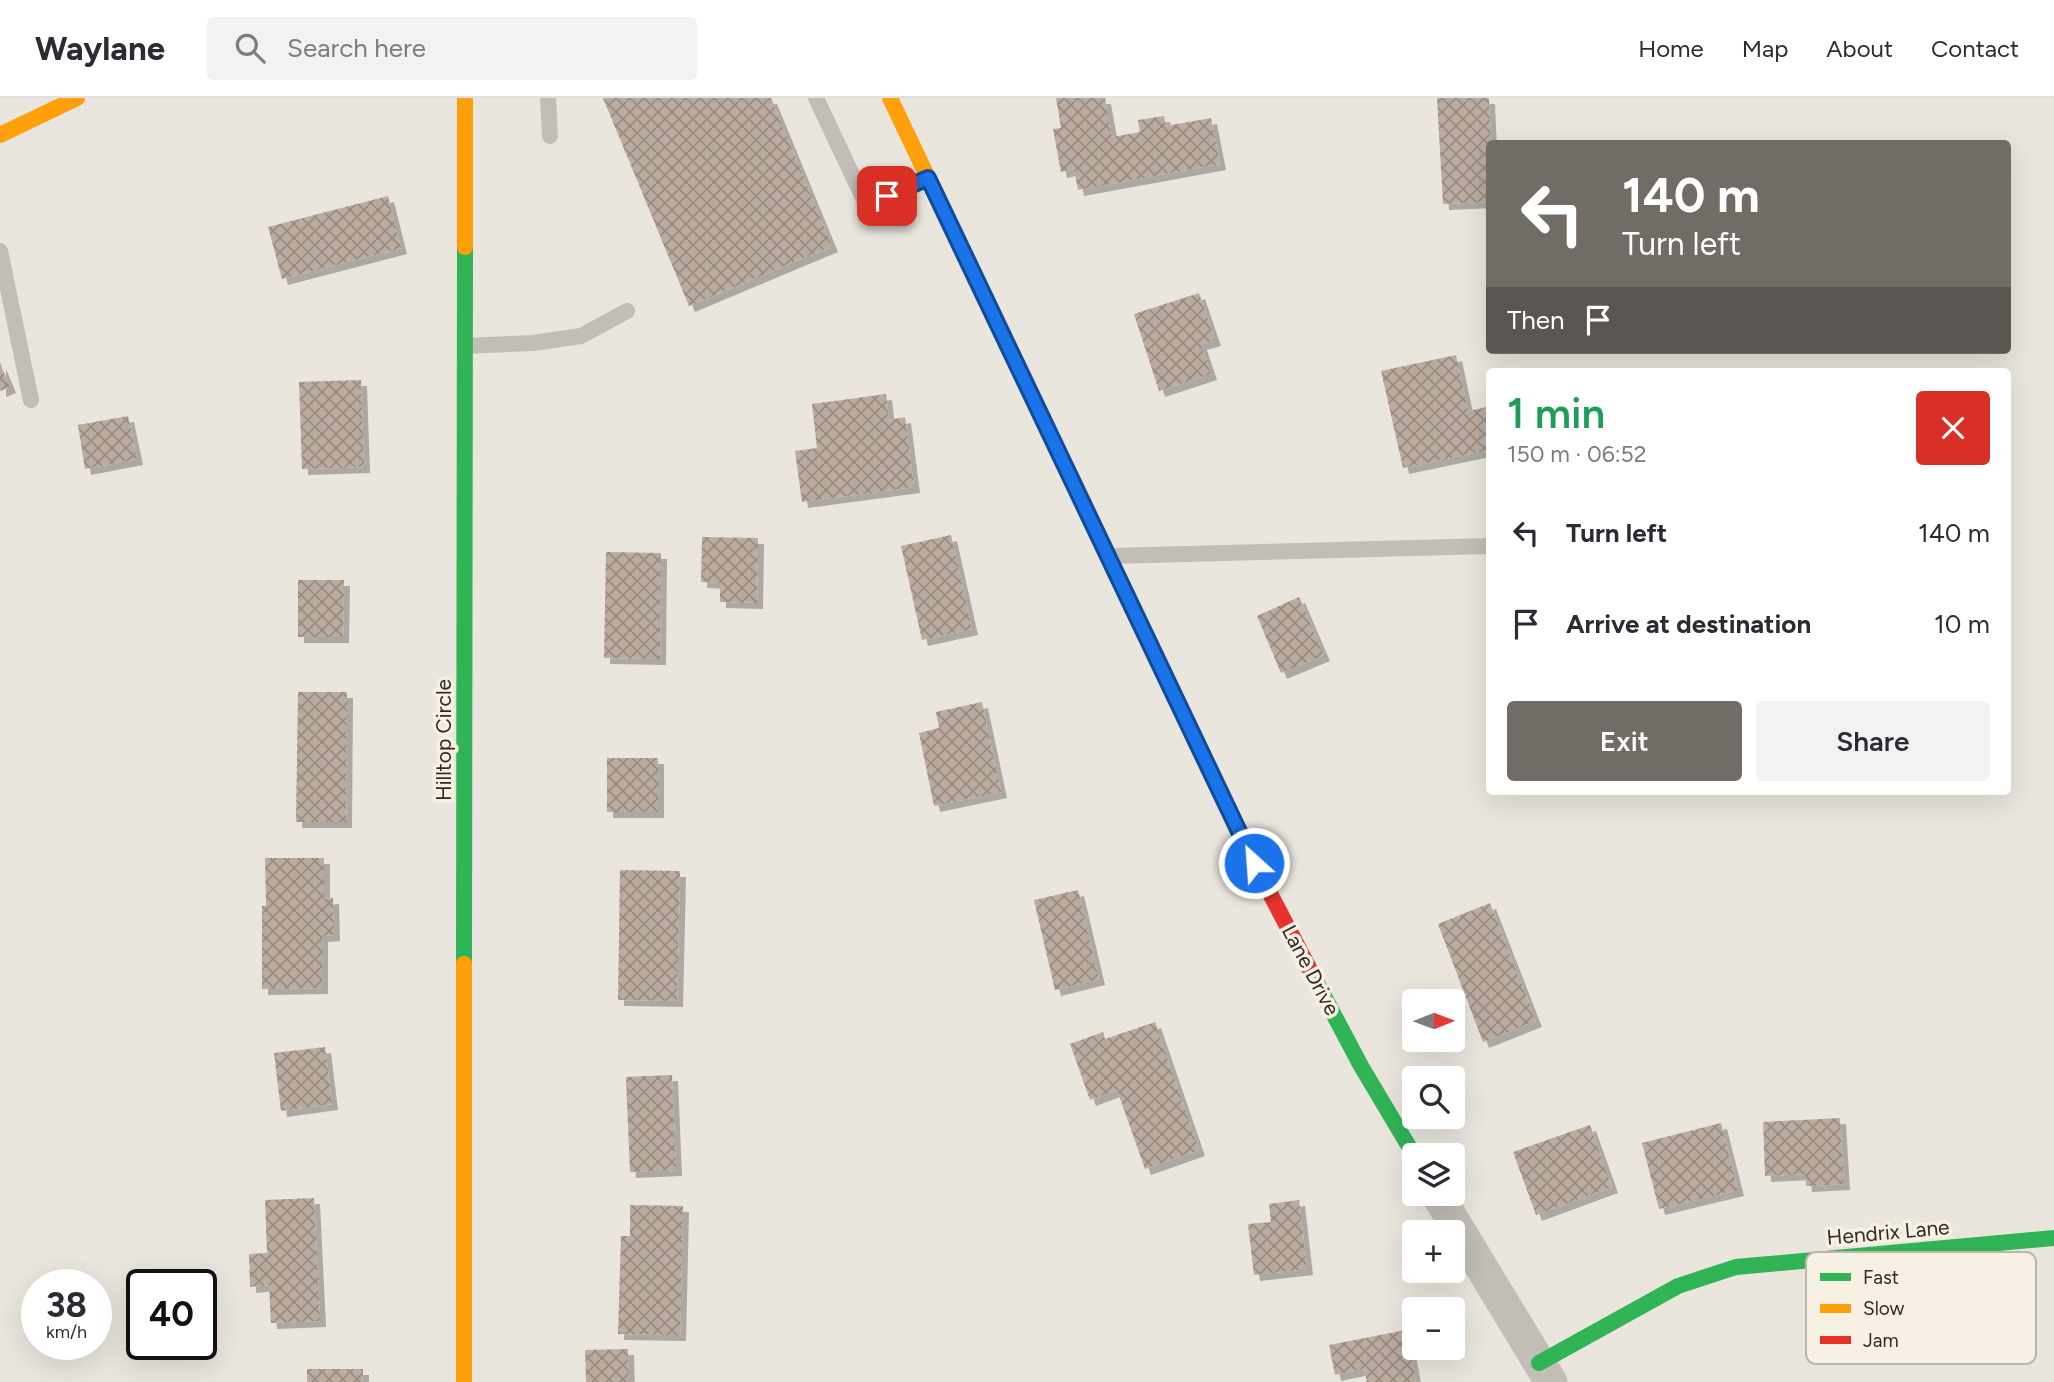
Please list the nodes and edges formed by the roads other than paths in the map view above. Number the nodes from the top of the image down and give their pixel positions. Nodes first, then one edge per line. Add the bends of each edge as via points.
1 (77, 98) edge
2 (465, 98) edge
3 (548, 98) edge
4 (816, 98) edge
5 (890, 98) edge
6 (0, 135) edge
7 (550, 136) dead end
8 (928, 178) junction
9 (1, 258) edge
10 (627, 311) dead end
11 (464, 346) junction
12 (31, 400) dead end
13 (1486, 547) edge
14 (1108, 556) junction
15 (1407, 1143) edge
16 (1444, 1206) edge
17 (2054, 1238) edge
18 (1900, 1252) edge
19 (1806, 1261) edge
20 (1545, 1373) edge
21 (464, 1382) edge

1 - 6 street
2 - 11 street, Hilltop Circle
3 - 7 lane
4 - 8 lane via 866,204
5 - 8 street, Lane Drive
8 - 14 street, Lane Drive
9 - 12 lane
10 - 11 lane via 581,337
11 - 21 street, Hilltop Circle
13 - 14 lane
14 - 15 street, Lane Drive via 1254,863
16 - 20 street
17 - 18 street, Hendrix Lane
19 - 20 street, Hendrix Lane via 1736,1267 1678,1286

